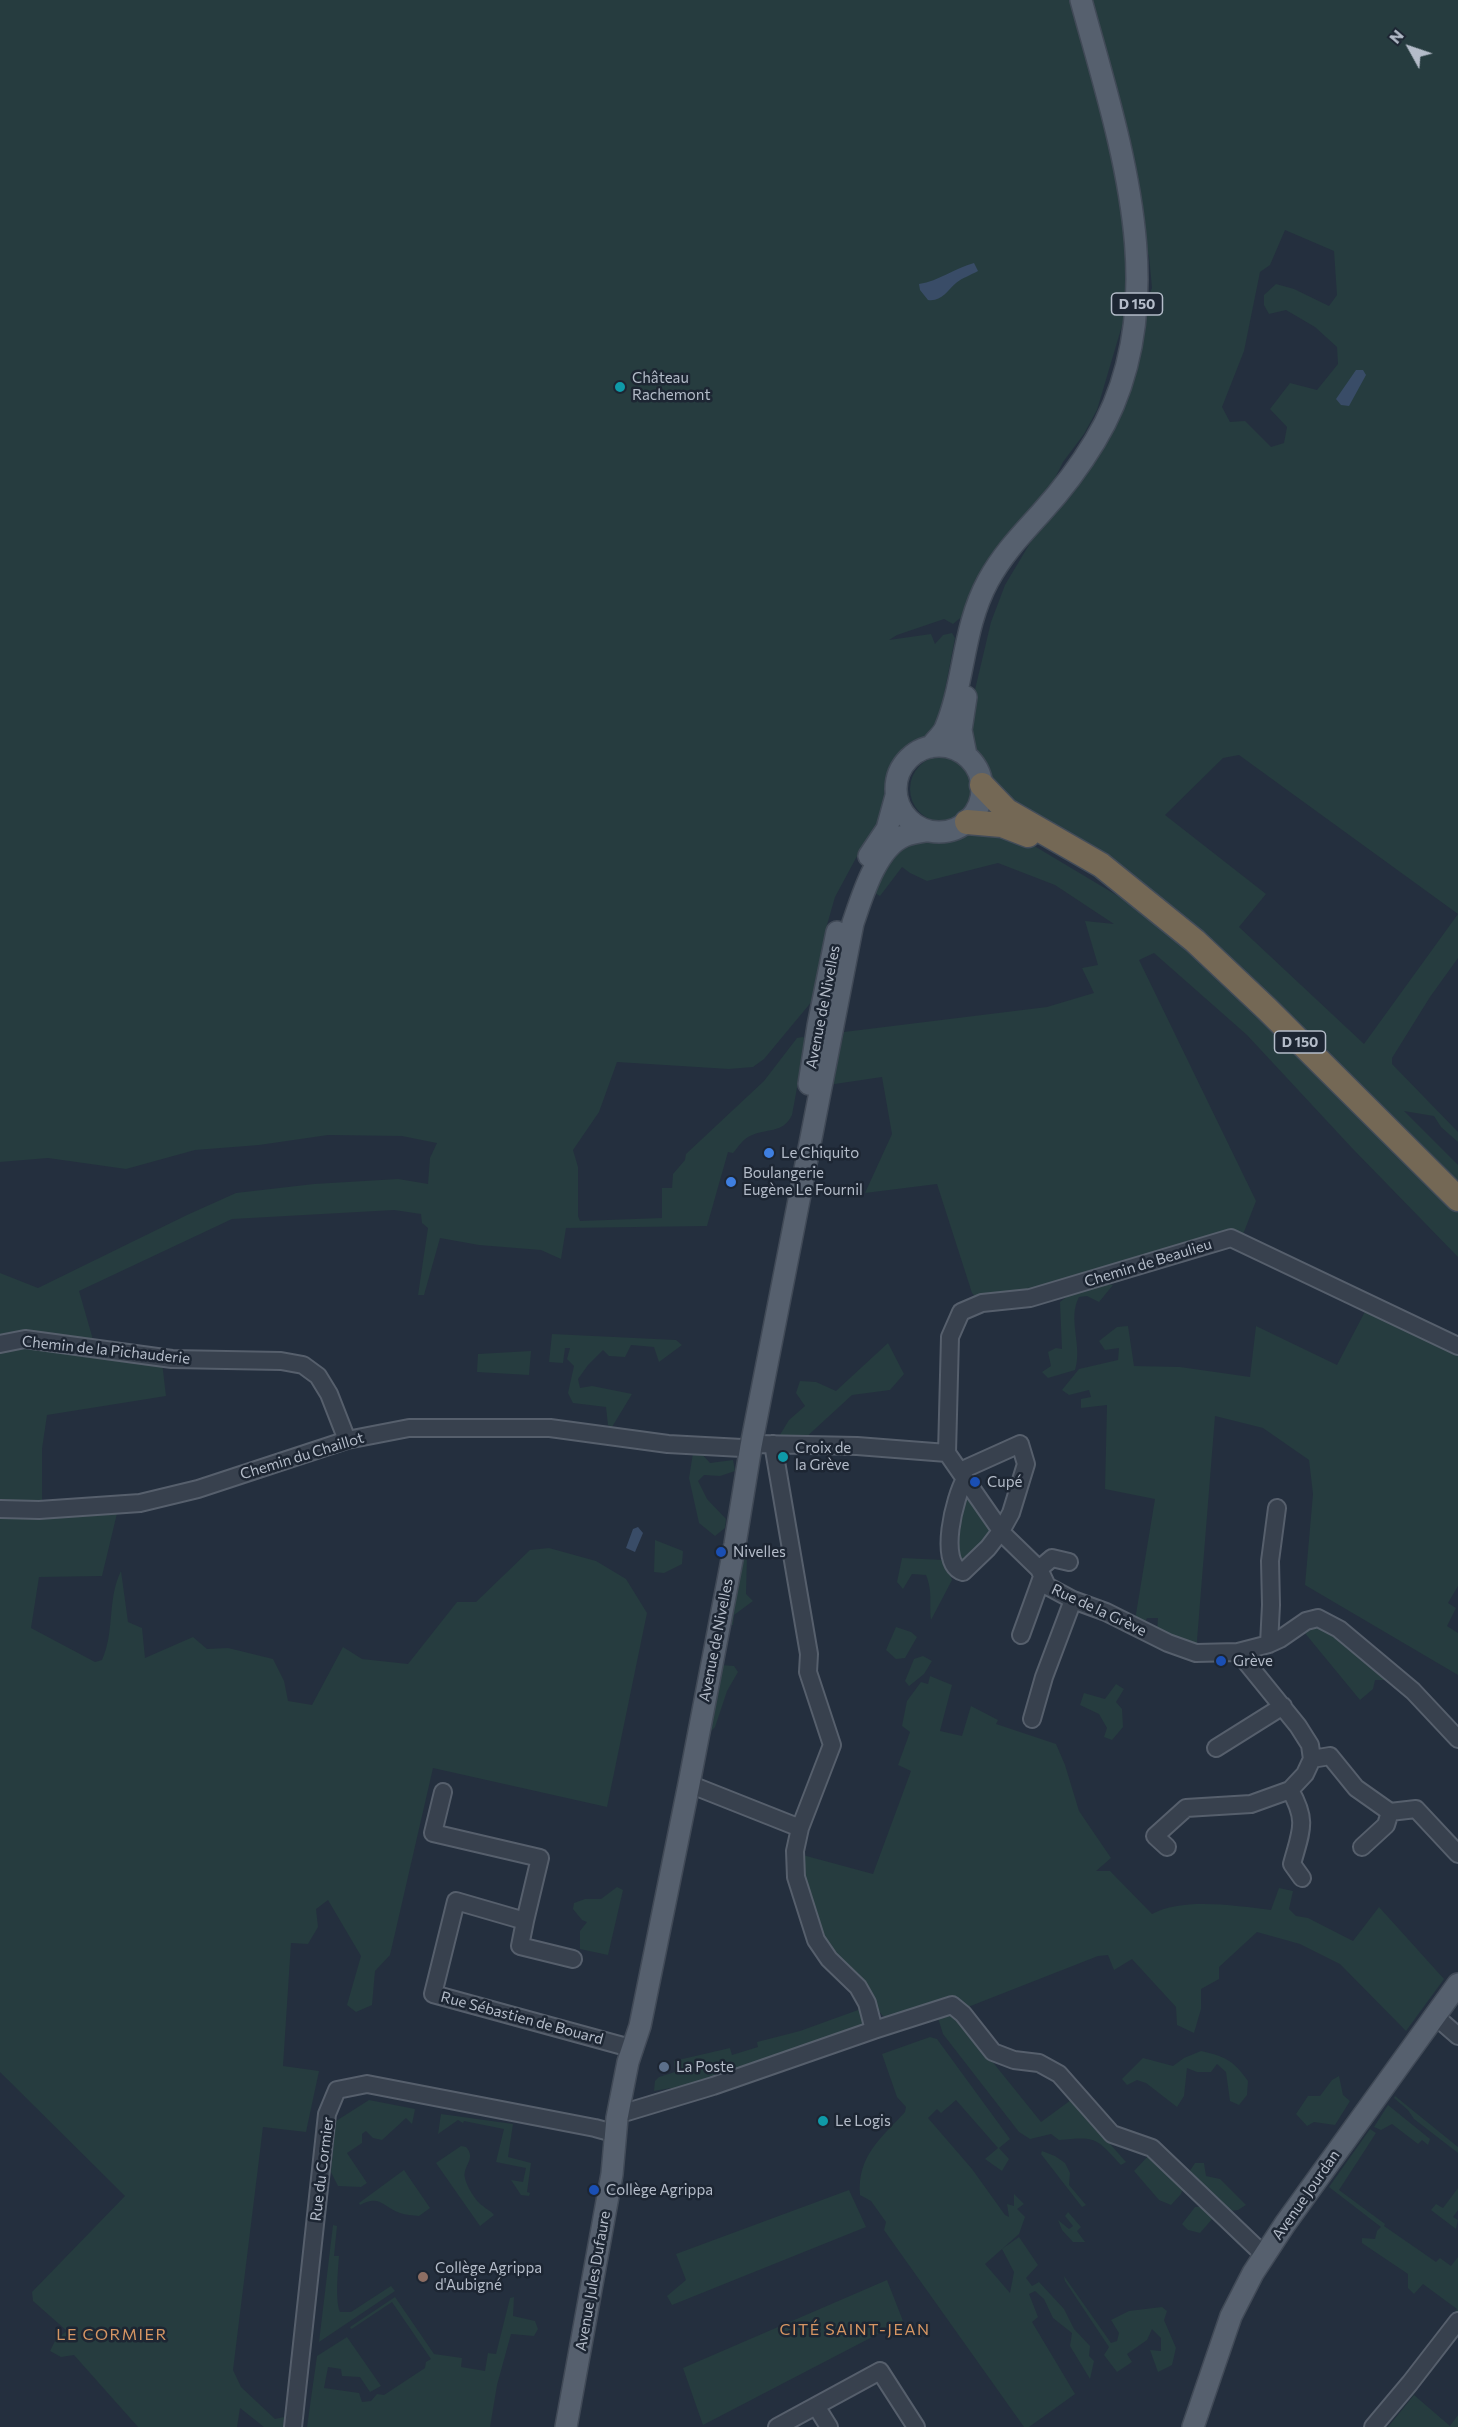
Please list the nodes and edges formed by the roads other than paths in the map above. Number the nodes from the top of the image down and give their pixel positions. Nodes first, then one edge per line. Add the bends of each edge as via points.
1 (1082, 0) edge
2 (1042, 512) junction
3 (931, 747) junction
4 (966, 755) junction
5 (982, 785) junction
6 (896, 796) junction
7 (967, 822) junction
8 (926, 831) junction
9 (1135, 894) junction
10 (1458, 1198) edge
11 (792, 1231) junction
12 (0, 1344) edge
13 (1458, 1346) edge
14 (347, 1440) junction
15 (773, 1444) junction
16 (751, 1446) junction
17 (947, 1453) junction
18 (962, 1475) junction
19 (1277, 1508) dead end
20 (0, 1509) edge
21 (1001, 1531) junction
22 (1070, 1562) dead end
23 (1041, 1573) junction
24 (1072, 1600) junction
25 (1020, 1635) dead end
26 (1269, 1644) junction
27 (1238, 1652) junction
28 (1283, 1706) junction
29 (1032, 1719) dead end
30 (1458, 1739) edge
31 (1216, 1748) dead end
32 (1311, 1759) junction
33 (689, 1785) junction
34 (1290, 1790) junction
35 (442, 1792) dead end
36 (1390, 1812) junction
37 (800, 1828) junction
38 (1167, 1847) dead end
39 (1362, 1847) dead end
40 (1458, 1854) edge
41 (1302, 1878) dead end
42 (525, 1921) junction
43 (573, 1959) dead end
44 (1458, 1984) edge
45 (1435, 2016) junction
46 (874, 2030) junction
47 (1458, 2036) edge
48 (634, 2049) junction
49 (627, 2112) junction
50 (617, 2134) junction
51 (1264, 2255) junction
52 (1458, 2321) edge
53 (816, 2406) junction
54 (293, 2427) edge
55 (566, 2427) edge
56 (777, 2427) edge
57 (829, 2427) edge
58 (916, 2427) edge
59 (1193, 2427) edge
60 (1372, 2427) edge

1 - 2 main road, D 150 via 1131,195 1136,308 1120,389 1082,461
2 - 3 main road, D 150 via 1002,555 982,591 971,621 952,708 944,730
2 - 4 main road, D 150 via 1003,575 981,632 962,714
3 - 4 main road via 943,746
3 - 6 main road via 918,751 900,770
4 - 5 main road via 976,766
5 - 7 main road via 980,804
5 - 9 highway, D 150 via 1007,811 1101,866
6 - 8 main road via 907,818
6 - 11 main road, Avenue de Nivelles via 887,829 852,889 838,928 818,1026 798,1158
7 - 8 main road via 955,830
7 - 9 highway, D 150 via 1017,830
8 - 11 main road, Avenue de Nivelles via 901,837 889,848 863,892
9 - 10 highway, D 150 via 1227,971
11 - 16 main road, Avenue de Nivelles
12 - 14 street, Chemin de la Pichauderie via 25,1339 172,1359 303,1365 318,1376 329,1394
13 - 17 street, Chemin de Beaulieu via 1231,1238 1030,1298 982,1303 961,1312 950,1337
14 - 16 street, Chemin du Chaillot via 409,1428 550,1428 668,1444
14 - 20 street, Chemin du Chaillot via 198,1489 140,1503
15 - 16 street
15 - 17 street
15 - 37 street via 809,1654 808,1672 831,1745
16 - 33 main road, Avenue de Nivelles
17 - 18 street, Rue de la Grève
18 - 21 street, Rue de la Grève
18 - 21 street via 1020,1444 1026,1464 1011,1513
18 - 21 street via 950,1538 950,1553 958,1571 970,1568
19 - 26 street via 1270,1561
21 - 23 street, Rue de la Grève
22 - 23 street via 1052,1558
23 - 24 street, Rue de la Grève via 1047,1586
23 - 25 street
24 - 27 street, Rue de la Grève via 1196,1653
24 - 29 street
26 - 27 street, Rue de la Grève
26 - 30 street, Rue de la Grève via 1318,1618 1339,1629 1413,1691
27 - 28 street
28 - 31 street
28 - 32 street via 1310,1745
32 - 34 street via 1305,1774
32 - 36 street via 1330,1756 1356,1788
33 - 37 street
33 - 48 main road, Avenue de Nivelles
34 - 38 street via 1251,1804 1186,1808 1155,1836
34 - 41 street via 1301,1809 1302,1828 1292,1864
35 - 42 street via 433,1833 540,1858
36 - 39 street via 1386,1825
36 - 40 street via 1416,1809
37 - 46 street via 795,1851 796,1876 816,1940 858,1987
42 - 43 street via 520,1946
42 - 48 street, Rue Sébastien de Bouard via 456,1901 433,1994
44 - 45 main road, Avenue Jourdan
45 - 47 street
45 - 51 main road, Avenue Jourdan
46 - 49 street
46 - 51 street via 952,2006 993,2052 1039,2063 1059,2074 1112,2134 1152,2148
48 - 49 main road, Avenue de Nivelles via 637,2062
48 - 50 main road, Avenue de Nivelles via 628,2062
49 - 50 main road, Avenue de Nivelles
50 - 54 street, Rue du Cormier via 367,2084 337,2090 327,2114
50 - 55 main road, Avenue Jules Dufaure
51 - 59 main road, Avenue Jourdan via 1231,2316
52 - 60 street
53 - 56 street
53 - 57 street
53 - 58 street via 880,2371

